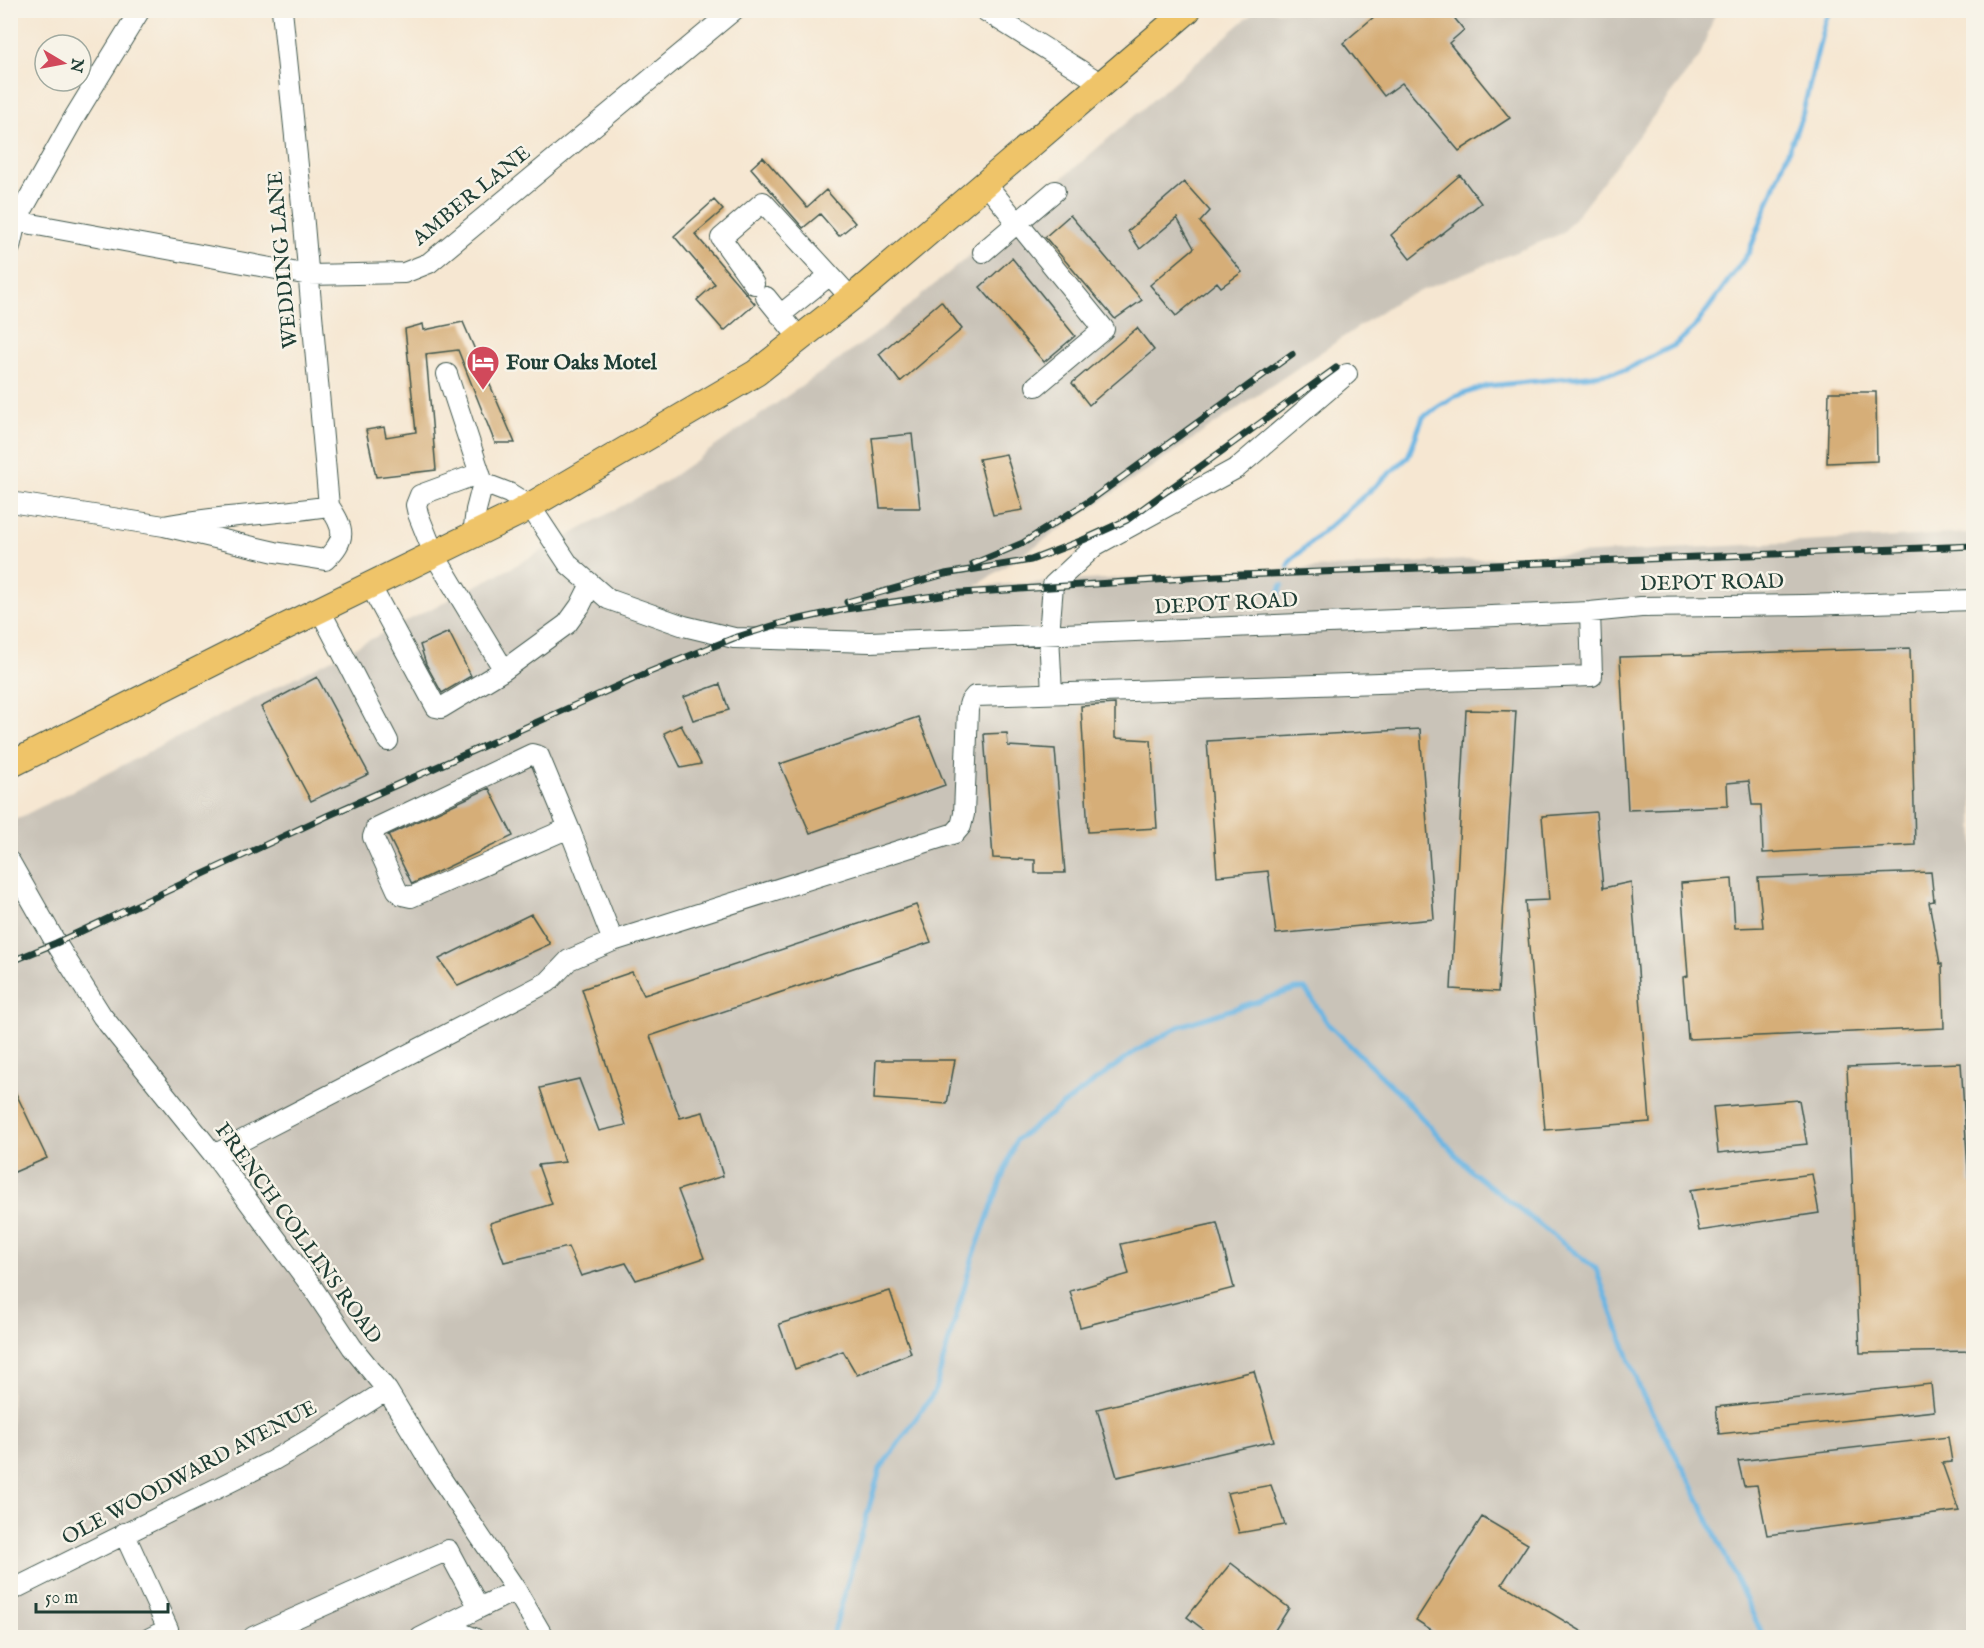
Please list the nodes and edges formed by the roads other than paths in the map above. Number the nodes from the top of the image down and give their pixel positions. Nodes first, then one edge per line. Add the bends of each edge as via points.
1 (140, 10) edge
2 (282, 10) edge
3 (734, 10) edge
4 (984, 10) edge
5 (1188, 10) edge
6 (1102, 84) junction
7 (986, 184) junction
8 (1055, 191) dead end
9 (13, 220) edge
10 (1017, 223) junction
11 (10, 247) edge
12 (983, 252) dead end
13 (309, 275) junction
14 (830, 275) junction
15 (851, 298) junction
16 (780, 315) junction
17 (800, 339) junction
18 (447, 374) dead end
19 (1347, 374) dead end
20 (1036, 386) dead end
21 (482, 478) junction
22 (10, 502) edge
23 (329, 506) junction
24 (531, 506) junction
25 (164, 526) junction
26 (473, 535) junction
27 (434, 554) junction
28 (591, 584) junction
29 (370, 585) junction
30 (1974, 600) edge
31 (320, 610) junction
32 (1590, 612) junction
33 (1050, 636) junction
34 (504, 670) junction
35 (1052, 693) junction
36 (388, 741) dead end
37 (10, 765) edge
38 (569, 828) junction
39 (10, 862) edge
40 (19, 896) edge
41 (613, 941) junction
42 (214, 1155) junction
43 (387, 1390) junction
44 (124, 1533) junction
45 (516, 1590) junction
46 (10, 1591) edge
47 (478, 1608) junction
48 (443, 1626) junction
49 (253, 1636) edge
50 (150, 1638) edge
51 (420, 1638) edge
52 (474, 1638) edge
53 (544, 1638) edge

1 - 9 street
2 - 13 street, WEDDING LANE
3 - 13 street, AMBER LANE via 429,262 404,273
4 - 6 street
5 - 6 main road
6 - 7 main road
7 - 10 street
7 - 15 main road
8 - 10 street
9 - 11 street
9 - 13 street, AMBER LANE
10 - 12 street
10 - 20 street via 1104,329
13 - 23 street, WEDDING LANE
14 - 15 street
14 - 16 street
14 - 16 street via 763,202 721,238
15 - 17 main road
16 - 17 street
17 - 24 main road via 756,373
18 - 21 street
19 - 33 street via 1237,468 1096,545 1053,585
21 - 24 street
21 - 26 street
21 - 27 street via 420,495 418,514
22 - 25 street
23 - 25 street
23 - 25 street, WEDDING LANE via 342,535 338,548 325,560
24 - 26 main road
24 - 28 street, DEPOT ROAD via 569,565
26 - 27 main road
27 - 29 main road
27 - 34 street
28 - 33 street, DEPOT ROAD via 608,598 684,626 734,638 870,642
28 - 34 street via 567,624
29 - 31 main road
29 - 34 street via 436,707 441,708
30 - 32 street, DEPOT ROAD via 1641,607
31 - 36 street
31 - 37 main road
32 - 33 street, DEPOT ROAD
32 - 35 street via 1592,676
33 - 35 street
35 - 41 street via 975,696 970,702 964,814 962,826 955,833
38 - 38 street via 411,897 397,890 373,837 376,828 385,822 532,754 539,756
38 - 41 street
39 - 40 street, FRENCH COLLINS ROAD
40 - 42 street, FRENCH COLLINS ROAD via 56,944 102,1016
41 - 42 street via 569,960 548,982
42 - 43 street, FRENCH COLLINS ROAD
43 - 44 street, OLE WOODWARD AVENUE via 272,1461
43 - 45 street, FRENCH COLLINS ROAD
44 - 46 street, OLE WOODWARD AVENUE
44 - 50 street via 168,1629
45 - 47 street
45 - 53 street, FRENCH COLLINS ROAD
47 - 48 street
47 - 49 street via 447,1550
48 - 51 street
48 - 52 street

